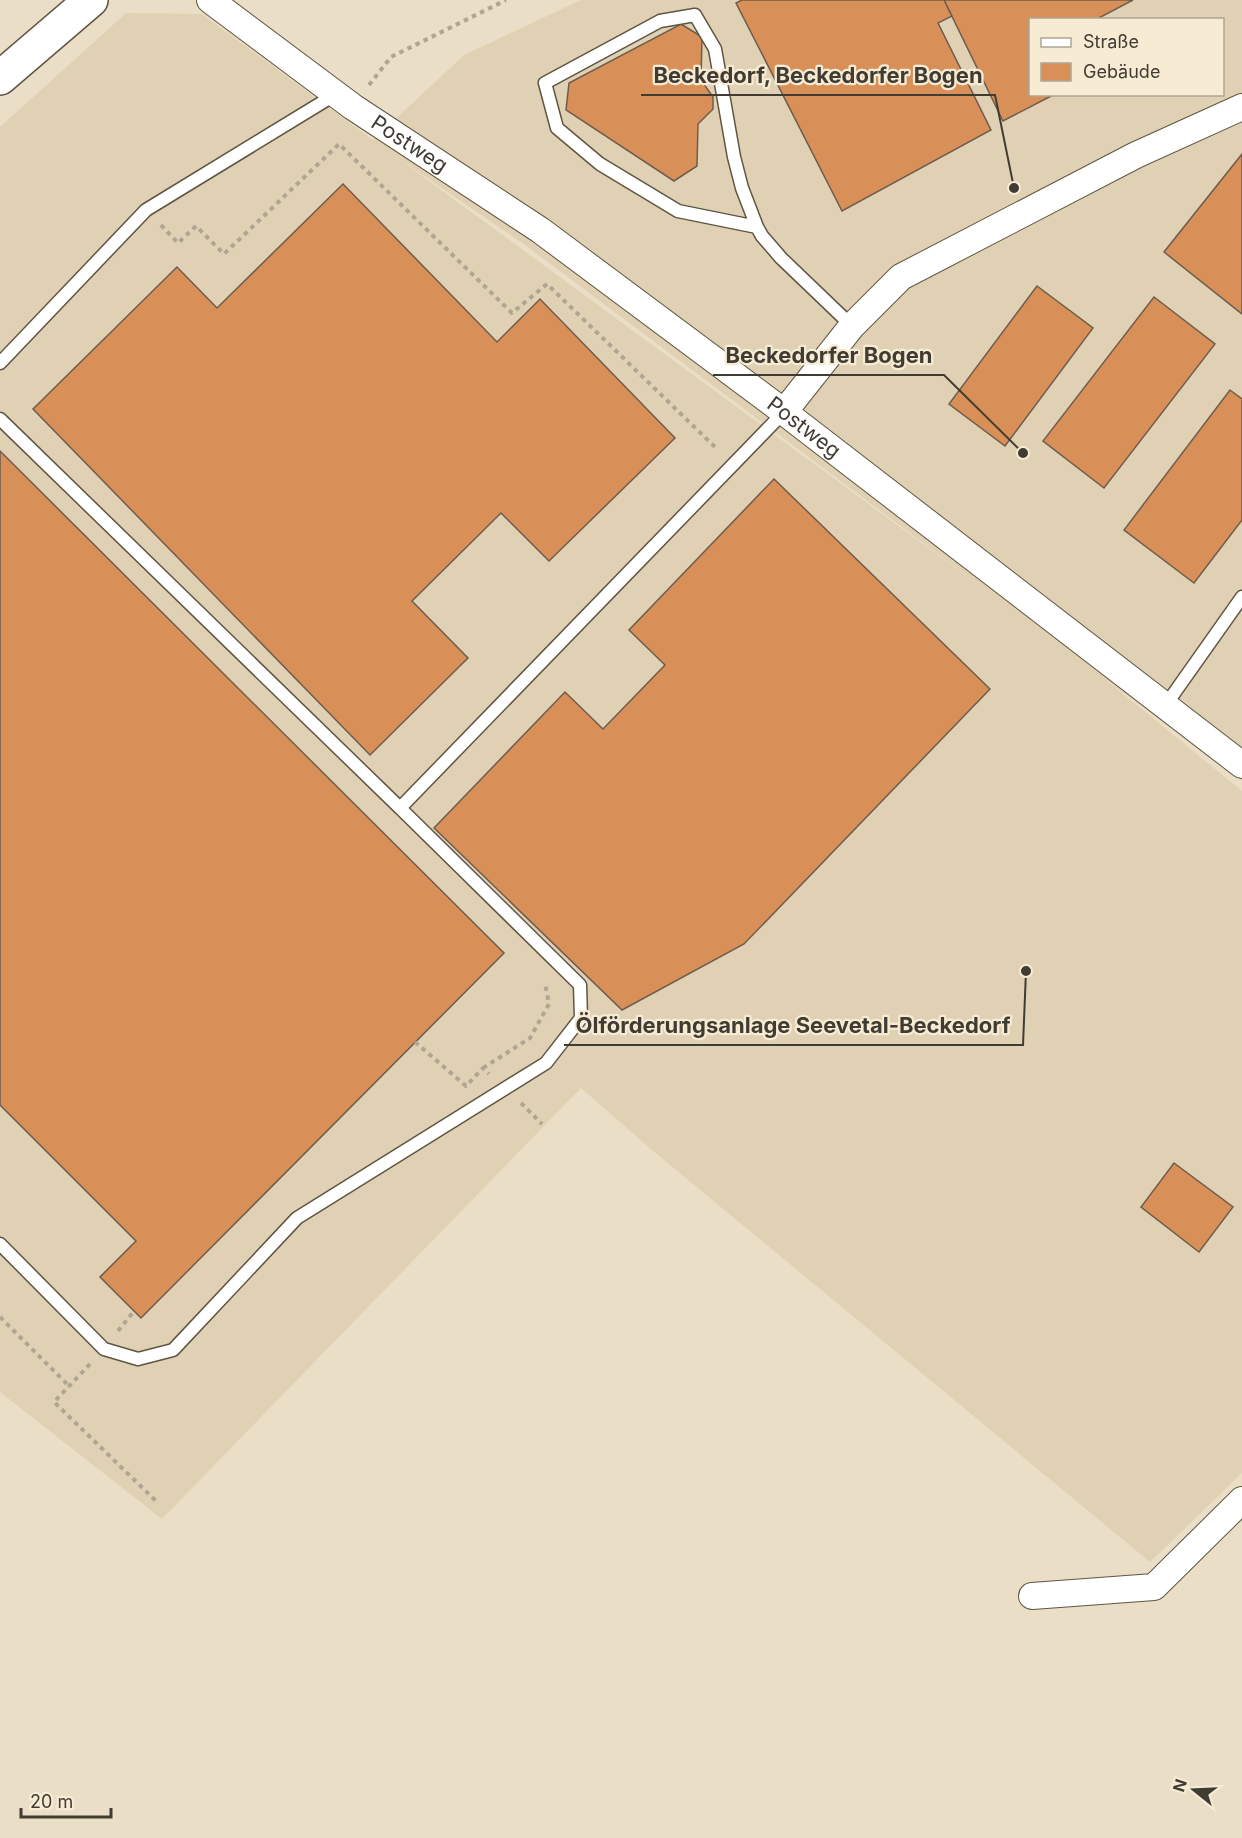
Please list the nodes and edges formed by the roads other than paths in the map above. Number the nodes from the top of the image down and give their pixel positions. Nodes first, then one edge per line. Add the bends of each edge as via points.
1 (92, 0) edge
2 (210, 0) edge
3 (0, 78) edge
4 (344, 100) junction
5 (1242, 107) edge
6 (757, 227) junction
7 (852, 326) junction
8 (0, 363) edge
9 (784, 412) junction
10 (0, 419) edge
11 (1242, 597) edge
12 (1165, 706) junction
13 (1242, 765) edge
14 (400, 808) junction
15 (0, 1244) edge
16 (1242, 1500) edge
17 (1032, 1596) dead end

1 - 3 main road
2 - 4 street, Postweg
4 - 8 lane via 146,210
4 - 9 street, Postweg via 540,230
5 - 7 street via 1136,155 901,278
6 - 6 lane via 734,157 715,49 695,15 660,21 545,83 557,128 600,164 678,211
6 - 7 lane via 781,258
7 - 9 street
9 - 12 street, Postweg
9 - 14 lane
10 - 14 lane
11 - 12 lane
12 - 13 street, Postweg
14 - 15 lane via 580,985 581,1018 546,1063 297,1218 173,1350 138,1359 104,1349
16 - 17 street via 1154,1587

